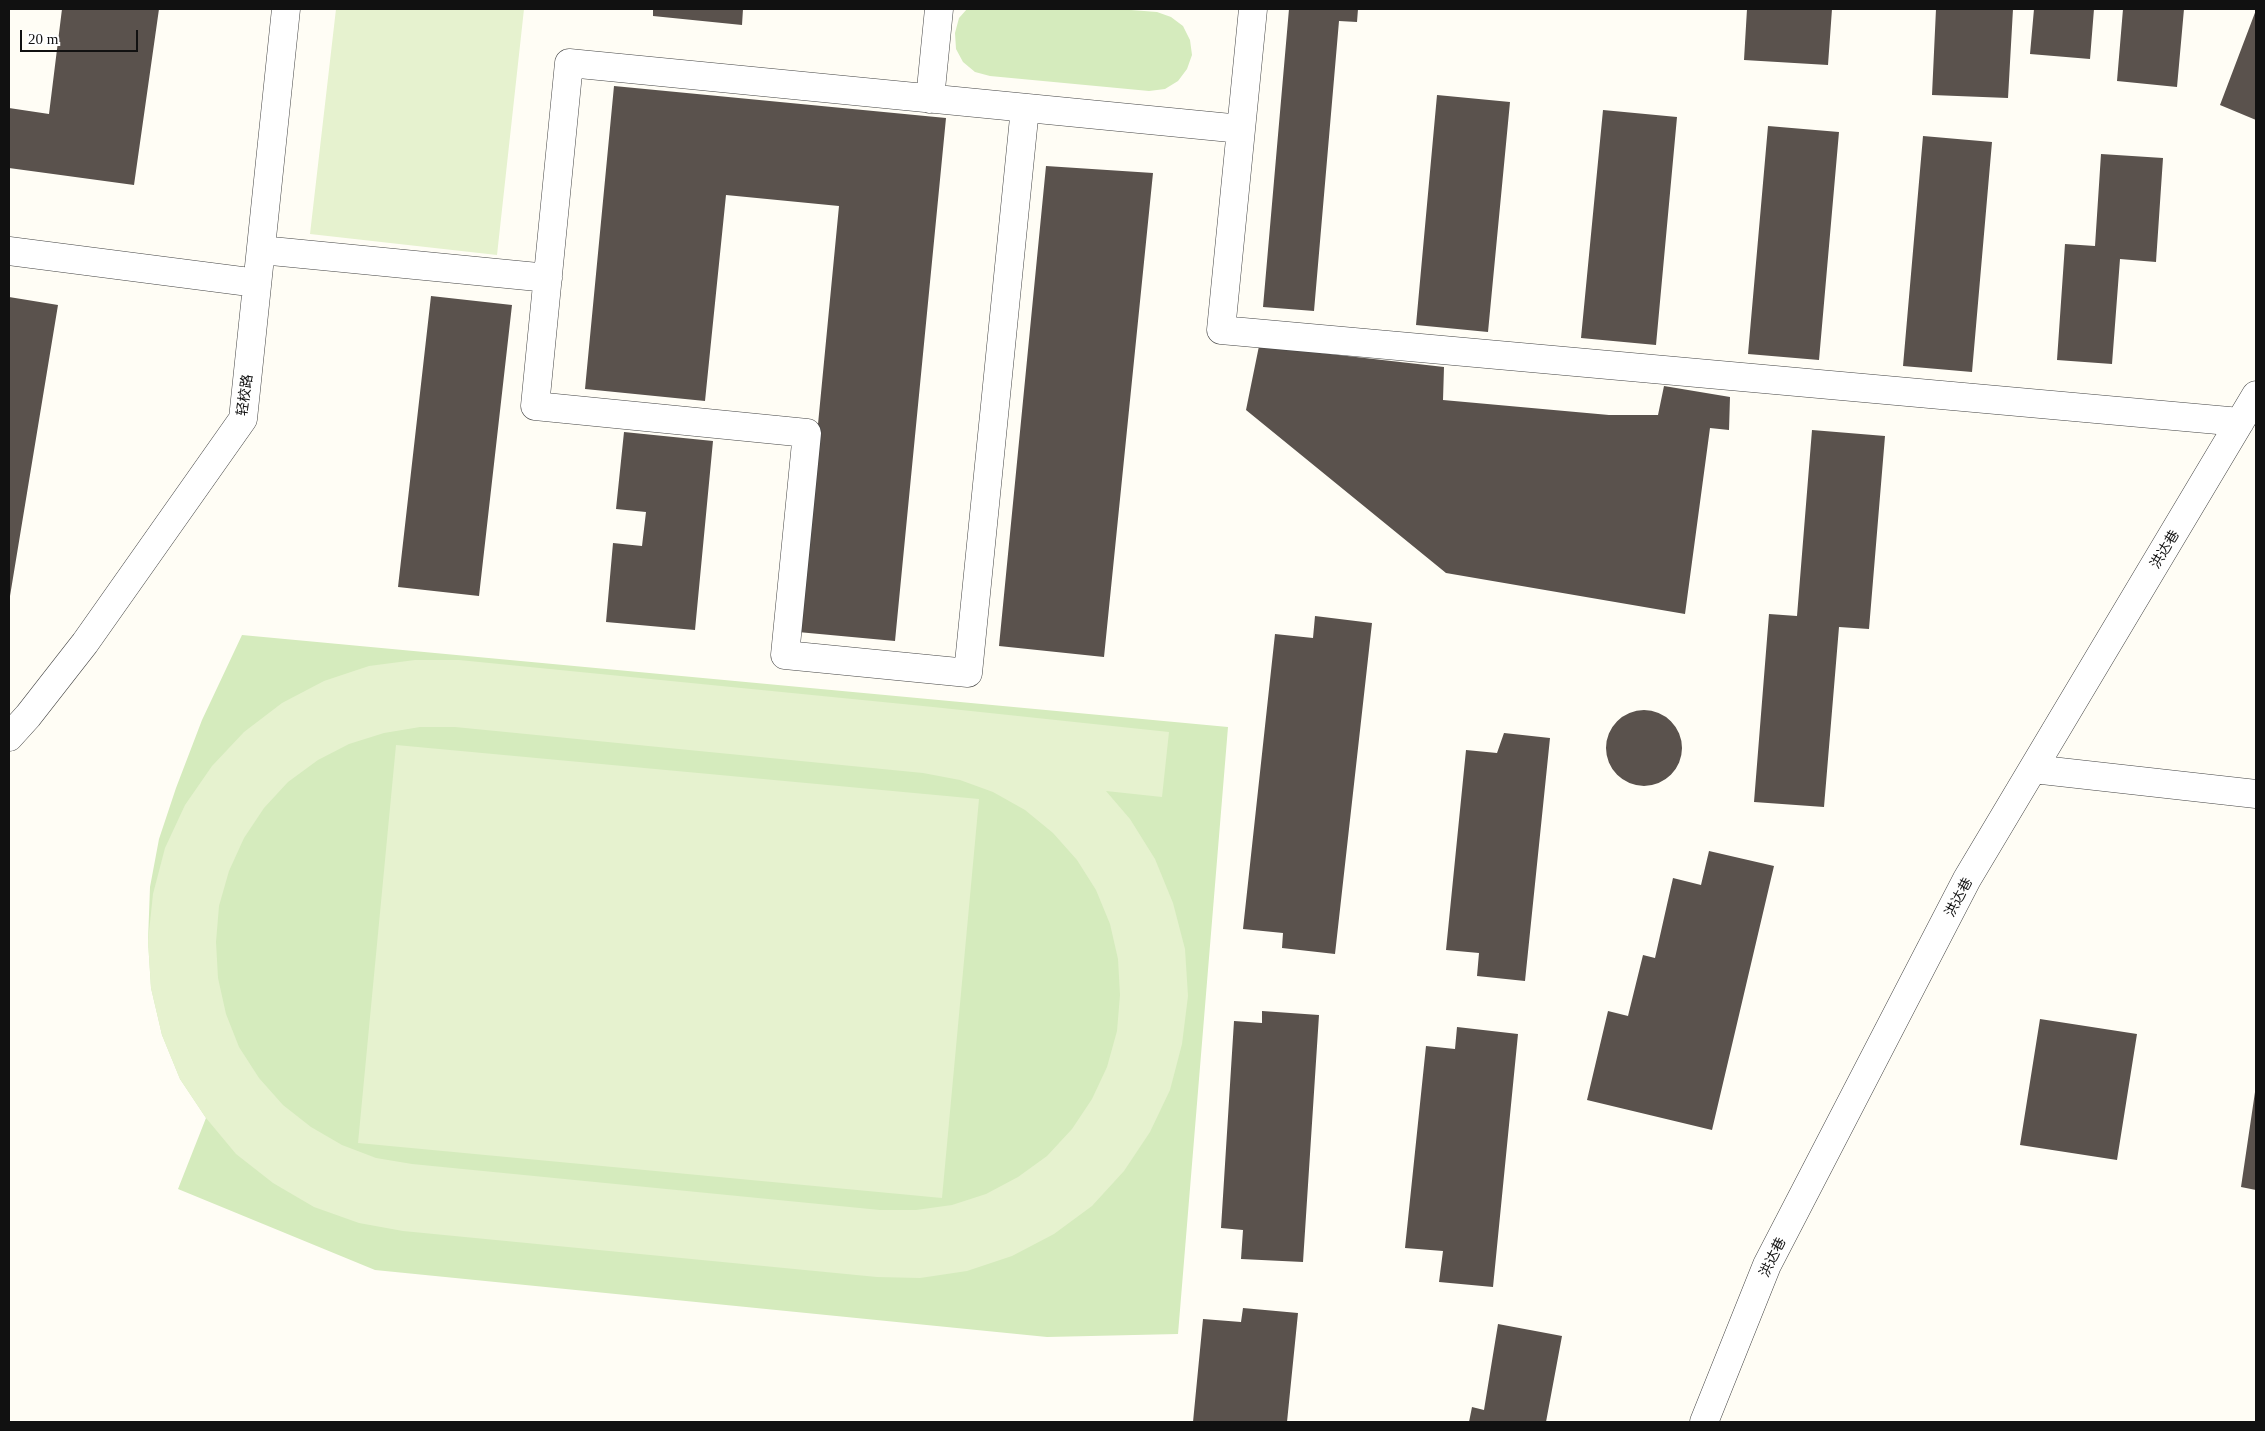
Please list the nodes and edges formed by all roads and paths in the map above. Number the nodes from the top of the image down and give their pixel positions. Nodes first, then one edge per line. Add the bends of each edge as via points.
1 (286, 9) edge
2 (939, 9) edge
3 (1253, 9) edge
4 (930, 99) junction
5 (1025, 108) junction
6 (1241, 130) junction
7 (260, 250) junction
8 (9, 251) edge
9 (548, 278) junction
10 (256, 283) junction
11 (2256, 396) edge
12 (2240, 422) junction
13 (9, 737) edge
14 (2033, 769) junction
15 (2256, 794) edge
16 (1704, 1422) edge

1 - 7 street, 轻校路
2 - 4 street
3 - 6 street
4 - 5 street
4 - 9 street via 569,63
5 - 6 street
5 - 9 street via 968,673 785,655 807,433 535,406
6 - 12 street via 1221,330
7 - 9 street
7 - 10 street, 轻校路
8 - 10 street
10 - 13 street, 轻校路 via 243,419 85,643
11 - 12 street, 洪达巷
12 - 14 street, 洪达巷
14 - 15 street
14 - 16 street, 洪达巷 via 1967,879 1767,1265

